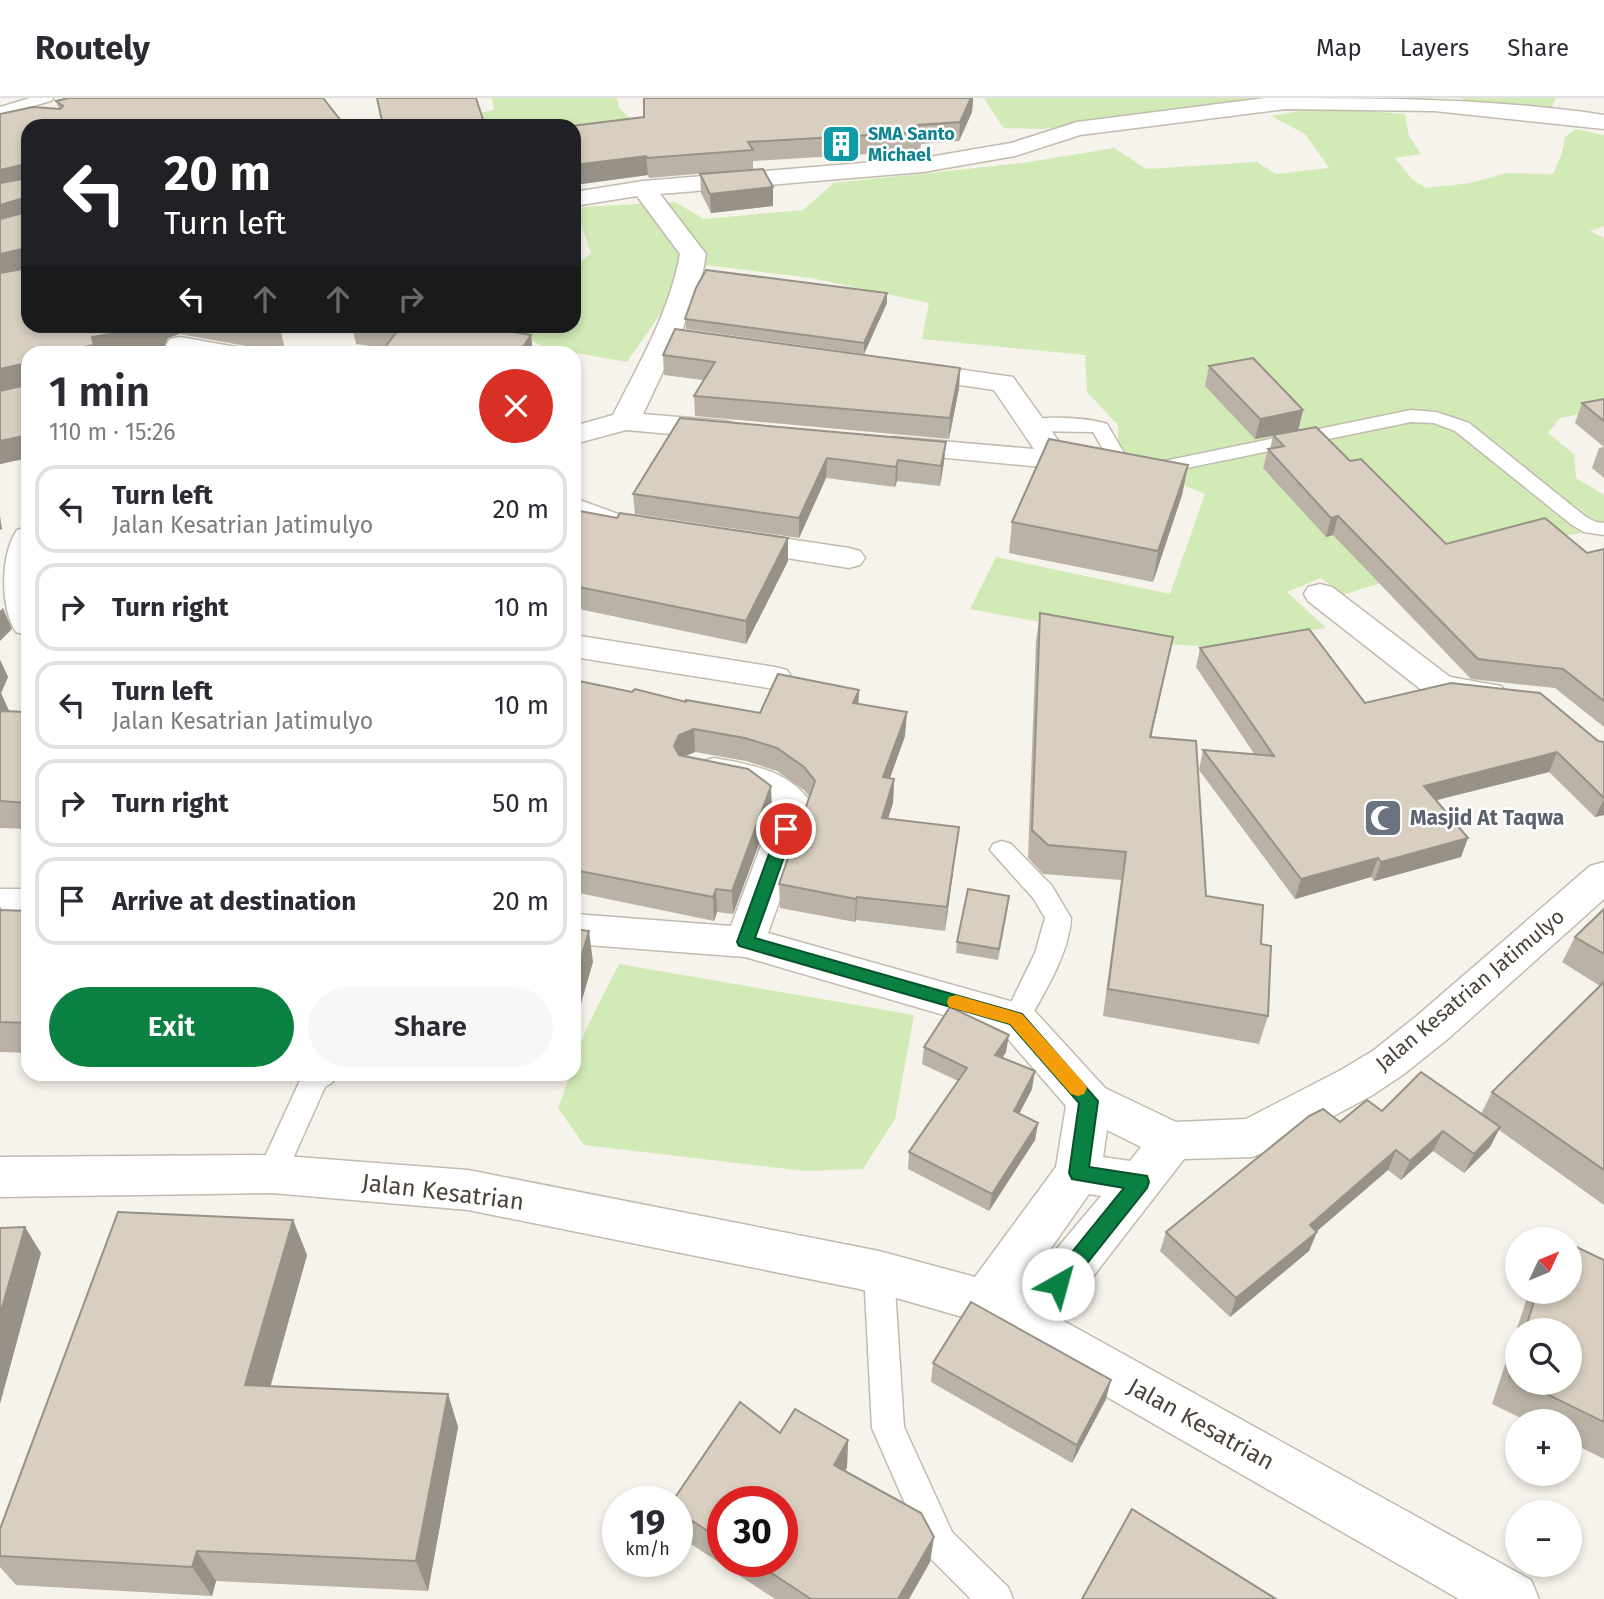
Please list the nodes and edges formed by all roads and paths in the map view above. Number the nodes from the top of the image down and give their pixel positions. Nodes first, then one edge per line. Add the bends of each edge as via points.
1 (46, 98) edge
2 (0, 113) edge
3 (35, 117) edge
4 (1604, 122) edge
5 (643, 188) junction
6 (581, 198) edge
7 (195, 333) edge
8 (666, 337) junction
9 (179, 346) edge
10 (754, 349) edge
11 (877, 365) edge
12 (625, 421) junction
13 (1030, 425) junction
14 (749, 432) edge
15 (581, 433) edge
16 (873, 444) edge
17 (581, 509) edge
18 (1604, 529) edge
19 (670, 531) edge
20 (712, 537) edge
21 (849, 558) dead end
22 (21, 568) edge
23 (1320, 594) dead end
24 (17, 609) edge
25 (581, 647) edge
26 (775, 678) edge
27 (1522, 696) edge
28 (696, 768) edge
29 (1002, 850) dead end
30 (1604, 876) edge
31 (0, 904) edge
32 (21, 904) edge
33 (581, 930) edge
34 (745, 942) junction
35 (1016, 1019) junction
36 (313, 1081) edge
37 (1089, 1101) junction
38 (1172, 1141) junction
39 (1078, 1173) junction
40 (272, 1174) junction
41 (0, 1177) edge
42 (1140, 1182) junction
43 (879, 1272) junction
44 (985, 1302) junction
45 (1026, 1325) junction
46 (996, 1599) edge
47 (1512, 1599) edge

1 - 2 lane
2 - 3 lane
4 - 5 street via 1434,104 1286,102 1077,129 1015,149 923,165
5 - 6 street
5 - 8 street via 693,254
7 - 9 street
8 - 10 street
8 - 12 street
11 - 13 street via 1003,383
12 - 14 street
12 - 15 street
13 - 16 street via 1050,450 1049,455 1025,458
13 - 18 lane via 1089,424 1100,428 1124,469 1133,473 1411,416 1436,418 1462,427 1579,521
17 - 19 street via 615,523
20 - 21 street
22 - 24 street
23 - 27 street via 1440,687
25 - 26 street
28 - 34 street via 762,779 785,793 794,806
29 - 35 lane via 1058,917 1040,971
30 - 38 street, Jalan Kesatrian Jatimulyo via 1434,1026 1356,1083 1252,1138
31 - 32 street
33 - 34 street
34 - 35 street
35 - 37 street, Jalan Kesatrian Jatimulyo
36 - 40 lane
37 - 38 street, Jalan Kesatrian Jatimulyo
37 - 39 street
38 - 42 street
39 - 42 street
39 - 44 street
40 - 41 street, Jalan Kesatrian
40 - 43 street, Jalan Kesatrian via 468,1190
42 - 45 street
43 - 44 street, Jalan Kesatrian
43 - 46 lane via 888,1428 940,1544
44 - 45 street, Jalan Kesatrian
45 - 47 street, Jalan Kesatrian

